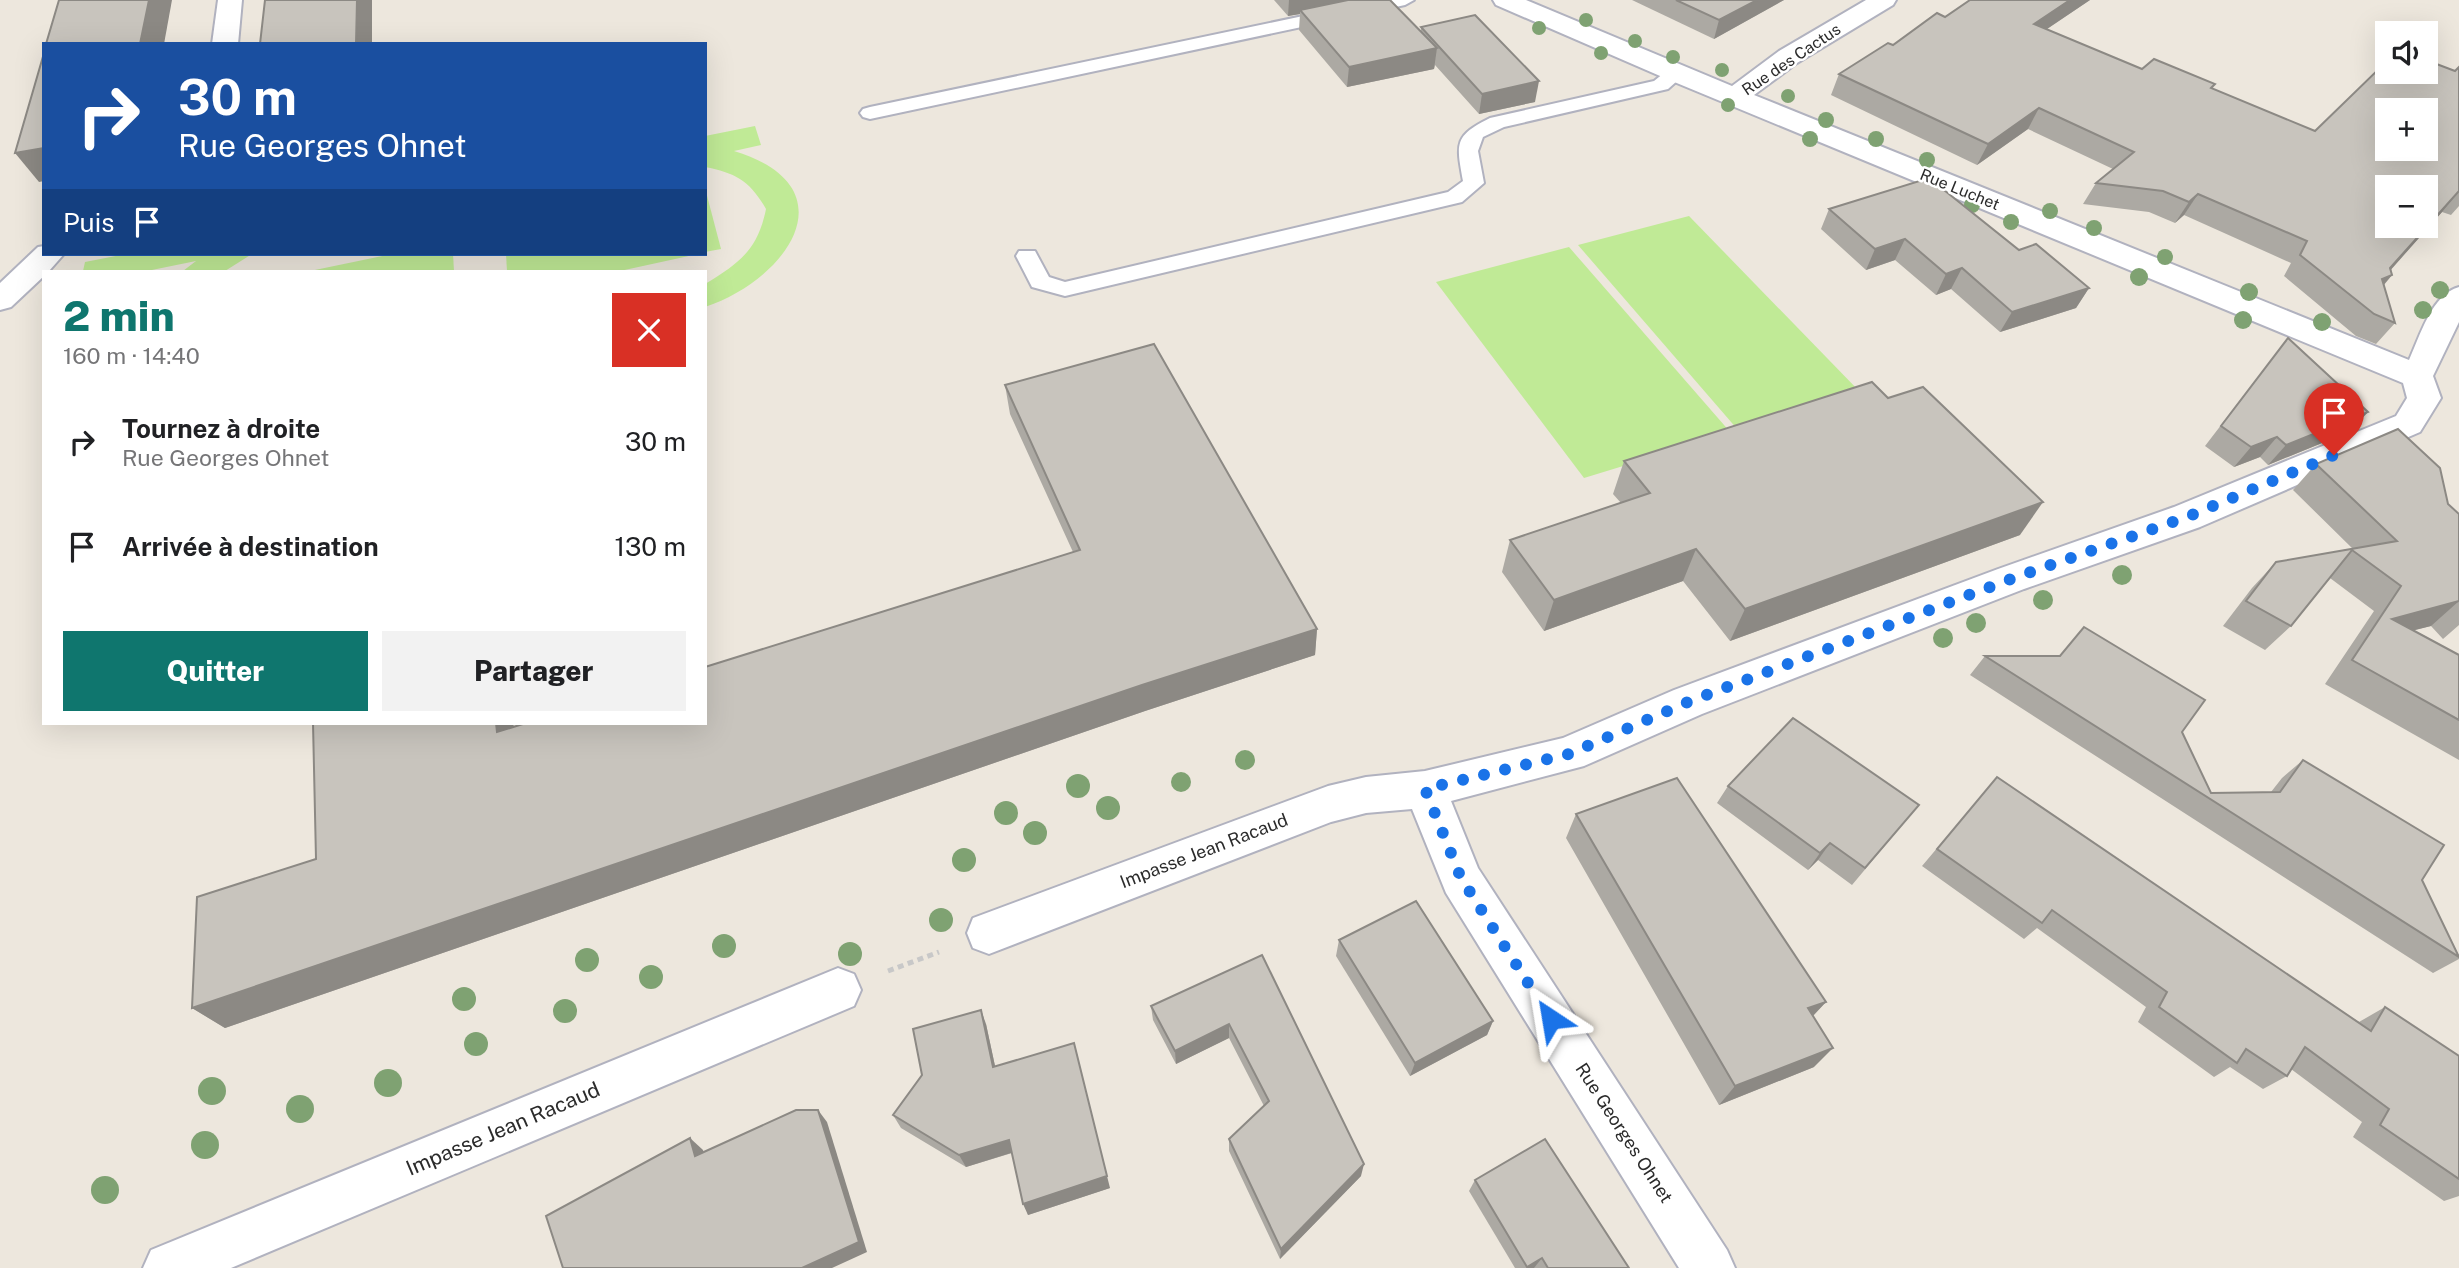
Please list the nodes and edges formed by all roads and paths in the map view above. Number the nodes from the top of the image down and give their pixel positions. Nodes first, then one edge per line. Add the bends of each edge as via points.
1 (230, 0) edge
2 (1405, 0) edge
3 (1505, 0) edge
4 (1884, 0) edge
5 (225, 42) edge
6 (1676, 73) junction
7 (1735, 97) junction
8 (870, 113) dead end
9 (47, 256) edge
10 (1027, 256) dead end
11 (2459, 297) edge
12 (0, 300) edge
13 (2417, 376) junction
14 (1425, 789) junction
15 (989, 933) joint
16 (838, 990) joint
17 (169, 1268) edge
18 (1709, 1268) edge

1 - 5 street
2 - 8 lane
3 - 6 street, Rue Luchet
4 - 7 street, Rue des Cactus via 1788,57
6 - 7 street, Rue Luchet
6 - 10 lane via 1661,85 1497,122 1474,134 1468,151 1475,183 1455,197 1065,289 1040,282
7 - 13 street, Rue Luchet
9 - 12 street
11 - 13 street
13 - 14 street via 2424,398 2408,424 2200,512 1688,702 1569,754
14 - 15 street, Impasse Jean Racaud via 1328,804
14 - 18 street, Rue Georges Ohnet via 1461,878
15 - 16 path
16 - 17 street, Impasse Jean Racaud

